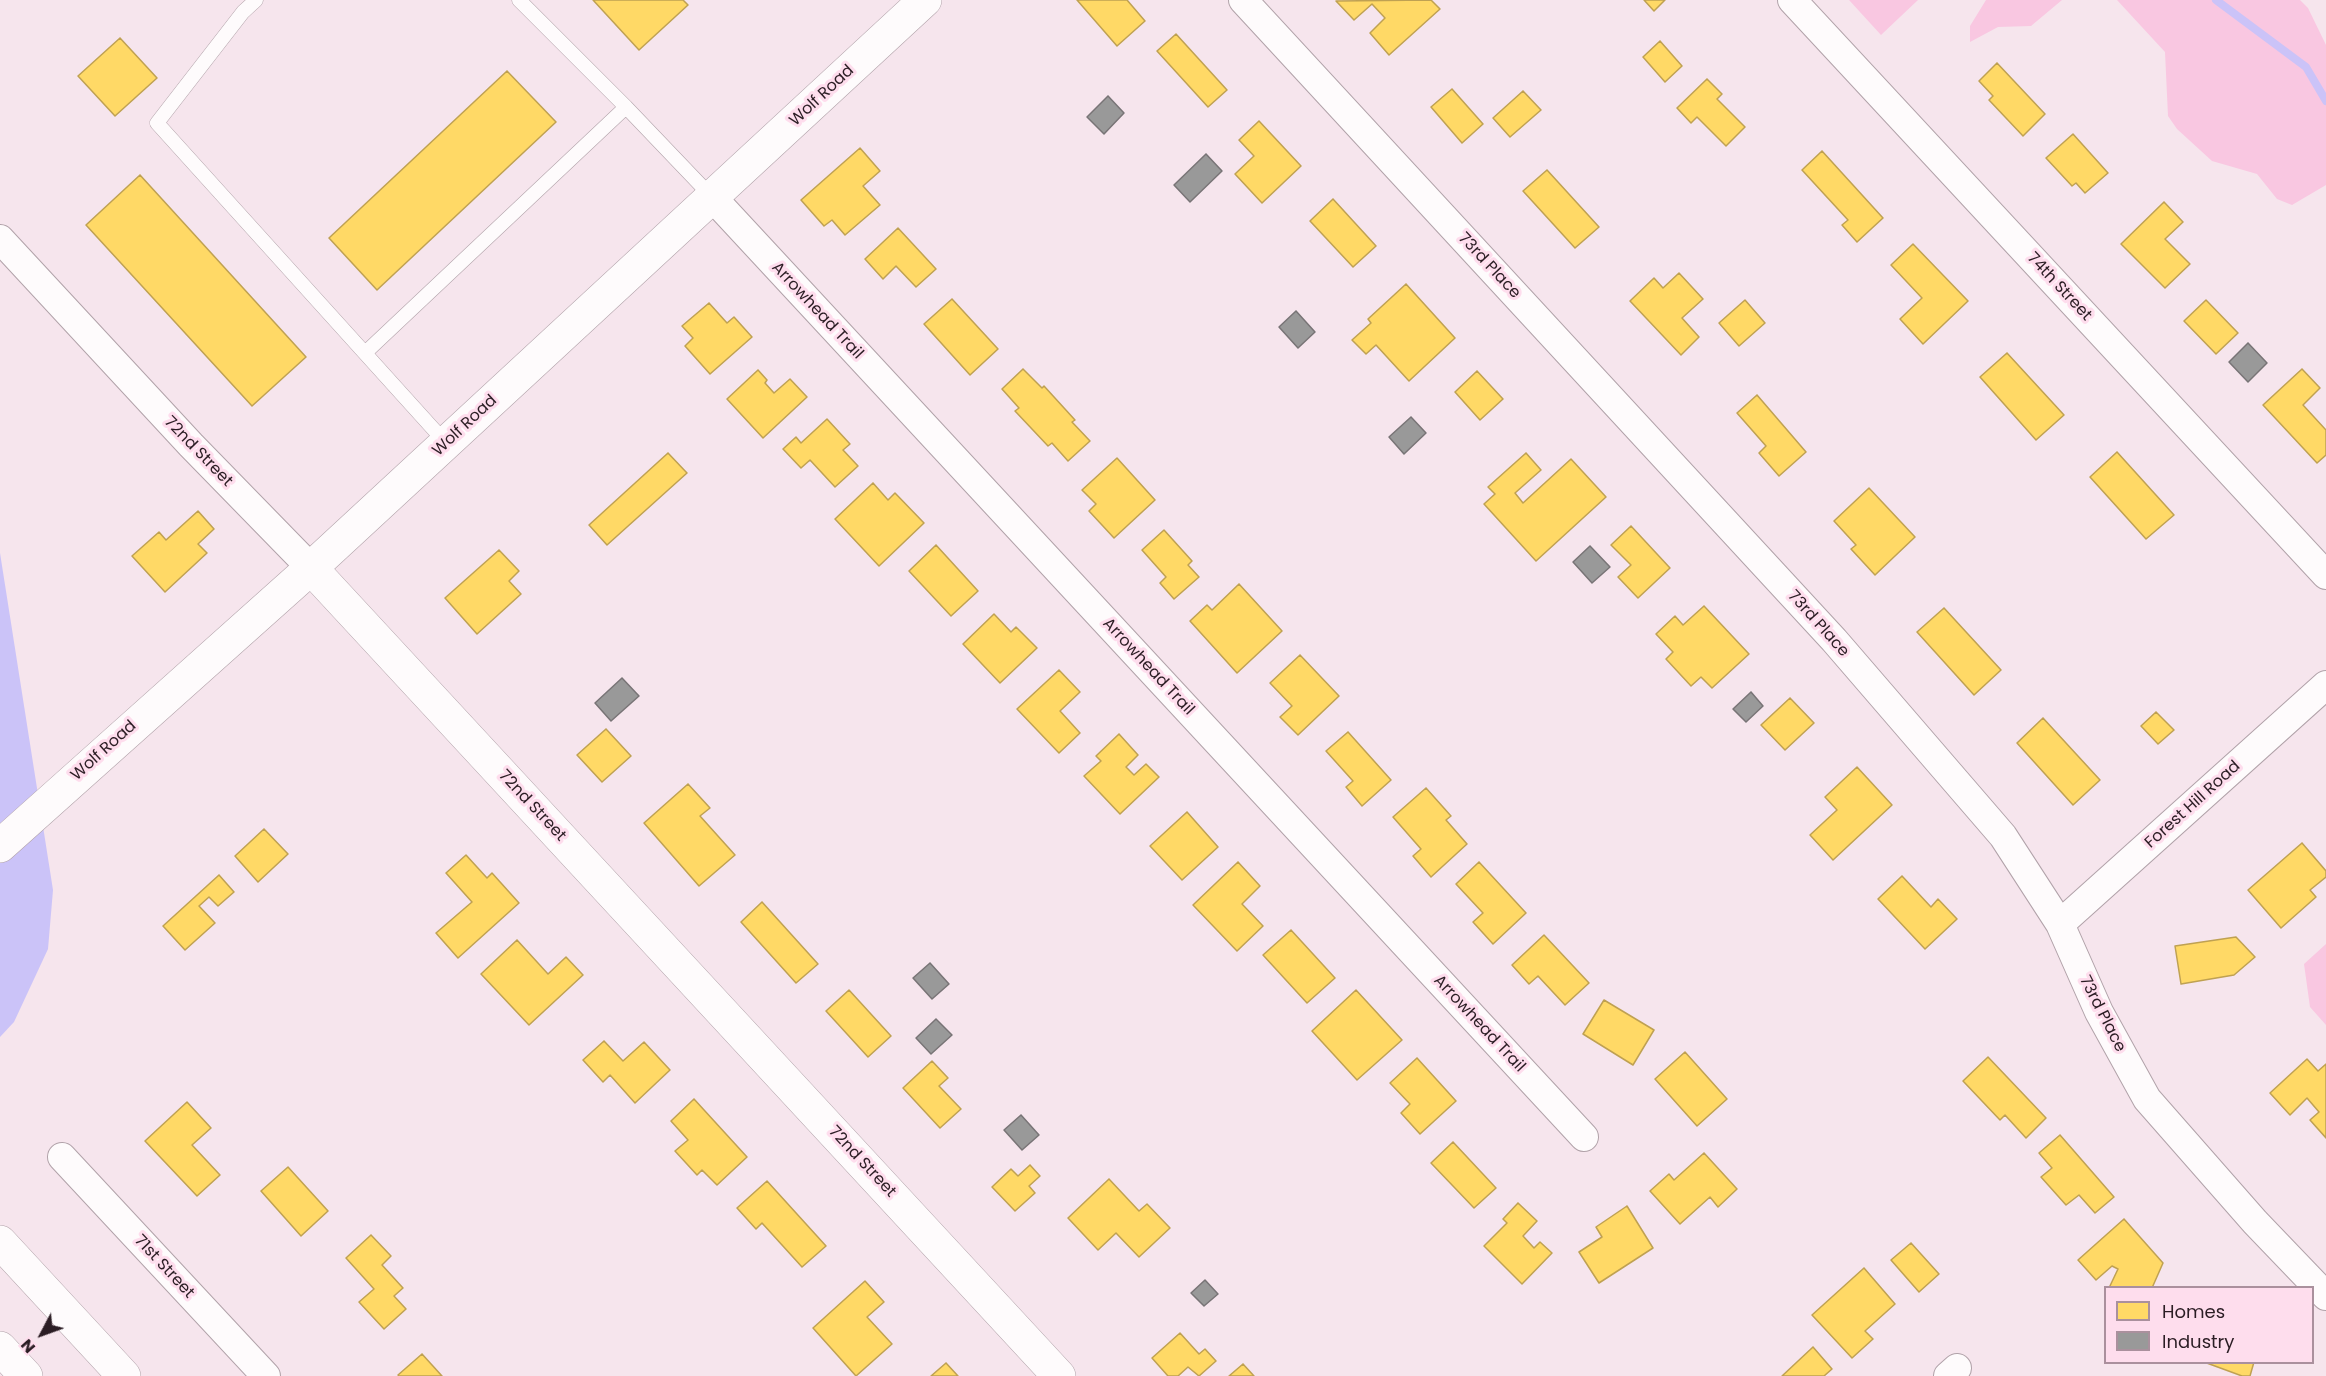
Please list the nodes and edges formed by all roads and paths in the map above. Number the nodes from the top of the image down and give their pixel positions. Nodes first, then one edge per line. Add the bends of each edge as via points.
1 (256, 0) edge
2 (519, 0) edge
3 (925, 0) edge
4 (1243, 0) edge
5 (1792, 0) edge
6 (626, 107) junction
7 (712, 197) junction
8 (0, 239) edge
9 (365, 353) junction
10 (446, 443) junction
11 (311, 568) junction
12 (2326, 575) edge
13 (2326, 685) edge
14 (0, 846) edge
15 (2060, 924) junction
16 (1584, 1137) dead end
17 (62, 1157) dead end
18 (0, 1242) edge
19 (2326, 1296) edge
20 (0, 1348) edge
21 (0, 1354) edge
22 (18, 1376) edge
23 (26, 1376) edge
24 (124, 1376) edge
25 (266, 1376) edge
26 (1059, 1376) edge

1 - 9 lane via 157,123
2 - 6 lane
3 - 7 main road, Wolf Road
4 - 15 street, 73rd Place via 1834,640 2003,836
5 - 12 street, 74th Street
6 - 7 lane
6 - 9 lane
7 - 10 main road, Wolf Road
7 - 16 street, Arrowhead Trail
8 - 11 street, 72nd Street
9 - 10 lane
10 - 11 main road, Wolf Road
11 - 14 main road, Wolf Road
11 - 26 main road, 72nd Street
13 - 15 street, Forest Hill Road
15 - 19 street, 73rd Place via 2099,1012 2147,1099
17 - 25 street, 71st Street
18 - 24 main road
20 - 23 main road
21 - 22 main road

